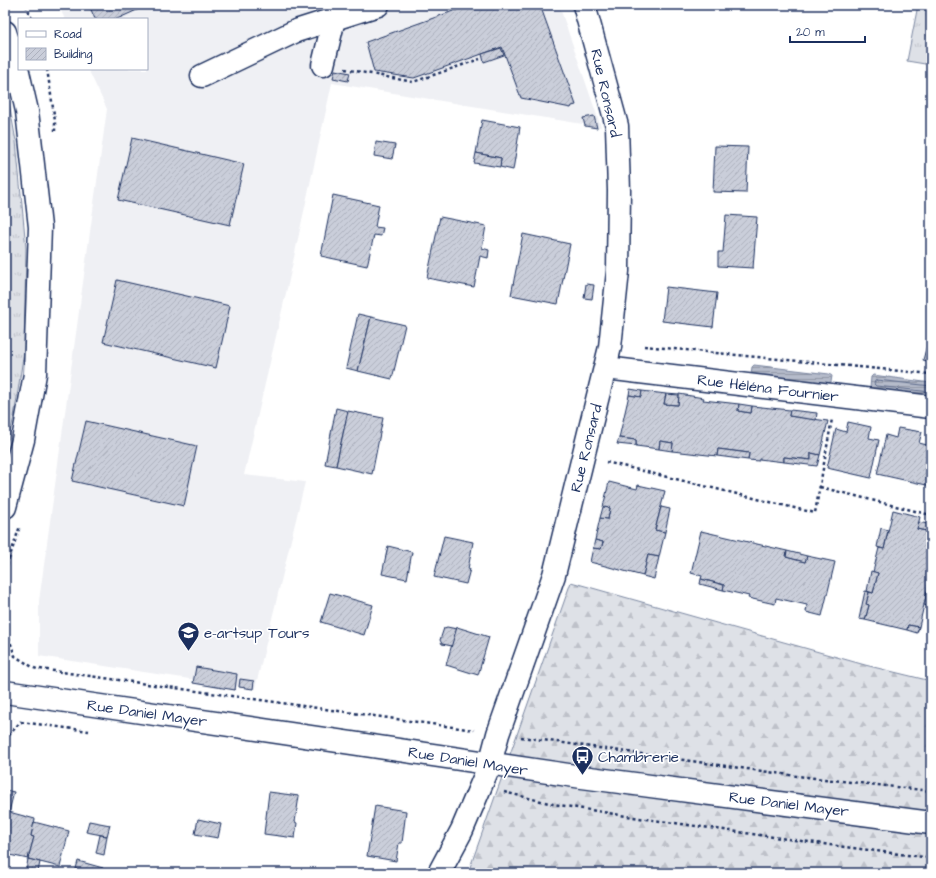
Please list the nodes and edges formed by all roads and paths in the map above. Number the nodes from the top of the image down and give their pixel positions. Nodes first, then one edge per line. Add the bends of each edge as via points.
1 (26, 5) edge
2 (378, 5) edge
3 (584, 5) edge
4 (32, 18) edge
5 (334, 19) junction
6 (5, 32) edge
7 (480, 59) dead end
8 (323, 65) joint
9 (202, 76) dead end
10 (610, 347) junction
11 (606, 368) junction
12 (931, 374) edge
13 (837, 396) junction
14 (931, 407) edge
15 (584, 457) junction
16 (820, 487) junction
17 (5, 507) edge
18 (931, 514) edge
19 (5, 692) edge
20 (21, 722) dead end
21 (5, 740) edge
22 (490, 764) junction
23 (931, 823) edge
24 (439, 873) edge

1 - 4 path
2 - 5 main road
3 - 10 main road, Rue Ronsard via 617,126 618,271
5 - 8 main road
5 - 9 main road via 296,31
6 - 17 main road via 27,112 40,227 35,374 23,440
7 - 8 path via 413,82
10 - 11 main road, Rue Ronsard
10 - 12 path via 627,345
11 - 13 main road, Rue Héléna Fournier
11 - 15 main road, Rue Ronsard
13 - 14 main road, Rue Héléna Fournier
13 - 16 path
15 - 16 path via 815,513
15 - 22 main road, Rue Ronsard via 554,575 498,734
16 - 18 path
19 - 22 main road, Rue Daniel Mayer
20 - 21 path
22 - 23 main road, Rue Daniel Mayer
22 - 24 main road, Rue Ronsard via 462,830

